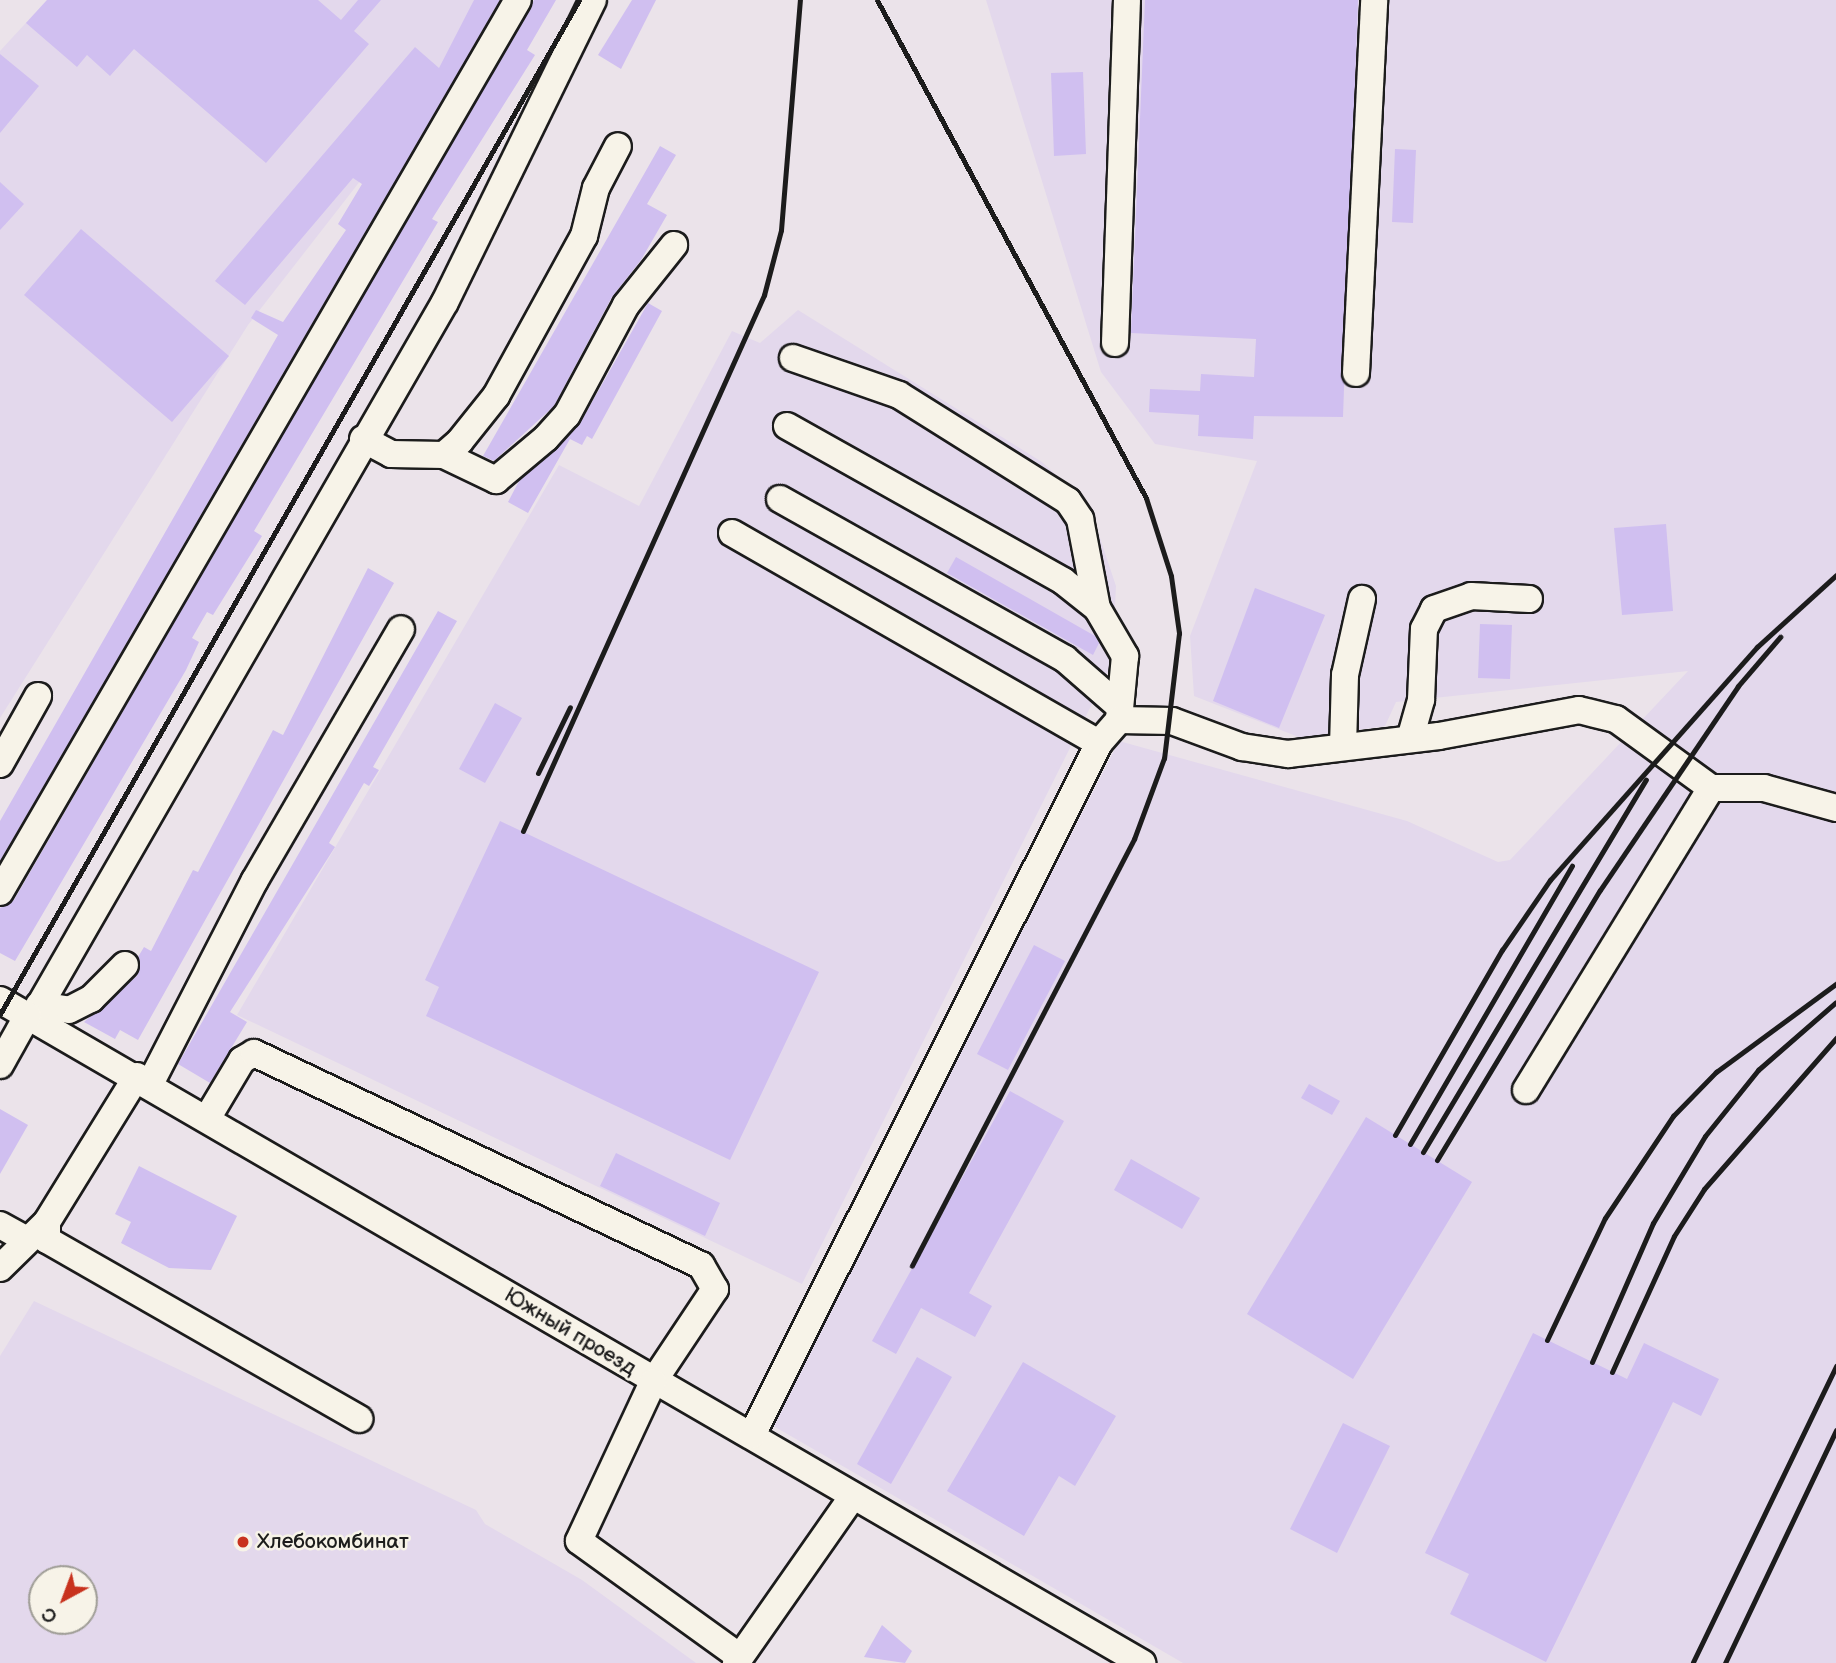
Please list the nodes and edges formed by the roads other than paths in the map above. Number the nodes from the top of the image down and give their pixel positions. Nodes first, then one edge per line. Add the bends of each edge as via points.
1 (517, 0) edge
2 (593, 0) edge
3 (1128, 0) edge
4 (1374, 0) edge
5 (618, 146) dead end
6 (674, 244) dead end
7 (1115, 344) dead end
8 (793, 358) dead end
9 (1356, 373) dead end
10 (787, 426) dead end
11 (363, 439) junction
12 (444, 455) junction
13 (780, 499) dead end
14 (732, 533) dead end
15 (1362, 599) dead end
16 (1529, 599) dead end
17 (1097, 608) junction
18 (401, 629) dead end
19 (38, 696) dead end
20 (1120, 714) junction
21 (1410, 739) junction
22 (1099, 743) junction
23 (1343, 747) junction
24 (0, 764) edge
25 (1712, 788) junction
26 (1831, 800) edge
27 (0, 892) edge
28 (125, 965) dead end
29 (0, 1000) edge
30 (33, 1012) junction
31 (0, 1065) edge
32 (144, 1080) junction
33 (1526, 1090) dead end
34 (208, 1117) junction
35 (47, 1222) junction
36 (0, 1225) edge
37 (25, 1239) junction
38 (0, 1268) edge
39 (653, 1382) junction
40 (359, 1419) dead end
41 (751, 1435) junction
42 (853, 1496) junction
43 (738, 1660) edge
44 (1142, 1663) edge

1 - 27 street
2 - 11 street via 445,302
3 - 7 street
4 - 9 street
5 - 12 street via 596,188 584,236 496,396
6 - 12 street via 626,304 567,415 546,438 496,480
8 - 17 street via 899,395 1068,501 1080,519
10 - 17 street via 1063,580
11 - 12 street via 391,454
11 - 30 street
13 - 20 street via 1065,659
14 - 22 street
15 - 23 street via 1345,675
16 - 21 street via 1471,596 1434,609 1424,629 1421,699
17 - 20 street via 1117,632 1125,656
18 - 32 street via 281,832
19 - 24 street
20 - 22 street
20 - 23 street via 1172,720 1242,747 1288,754
21 - 23 street
21 - 25 street via 1579,710 1616,719
22 - 41 street
25 - 26 street via 1764,788
25 - 33 street
28 - 30 street via 91,999 69,1010
29 - 30 street, Южный проезд
30 - 31 street
30 - 32 street, Южный проезд
32 - 34 street, Южный проезд
32 - 35 street
34 - 39 street, Южный проезд
34 - 39 street via 242,1060 254,1053 701,1265 715,1289
35 - 37 street
35 - 40 street via 47,1240 64,1255
36 - 37 street
37 - 38 street
39 - 41 street, Южный проезд
39 - 43 street via 579,1541
41 - 42 street, Южный проезд
42 - 43 street
42 - 44 street, Южный проезд

